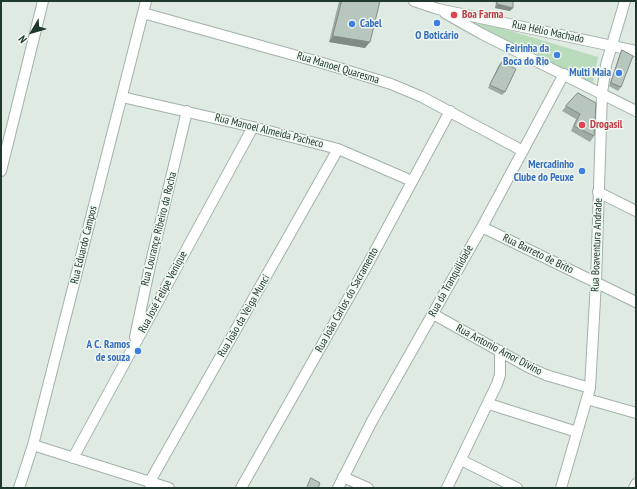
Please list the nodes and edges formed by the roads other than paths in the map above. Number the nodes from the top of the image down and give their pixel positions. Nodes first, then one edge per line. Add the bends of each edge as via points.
1 (43, 1) edge
2 (146, 1) edge
3 (414, 1) edge
4 (625, 1) edge
5 (438, 9) junction
6 (143, 13) junction
7 (612, 46) junction
8 (636, 51) edge
9 (564, 74) junction
10 (602, 93) junction
11 (122, 97) junction
12 (187, 111) junction
13 (450, 111) junction
14 (636, 111) edge
15 (253, 127) junction
16 (338, 149) junction
17 (523, 151) junction
18 (1, 171) edge
19 (412, 181) junction
20 (598, 192) junction
21 (636, 211) edge
22 (482, 227) junction
23 (596, 282) junction
24 (636, 302) edge
25 (433, 314) junction
26 (134, 347) junction
27 (500, 351) junction
28 (590, 388) junction
29 (587, 398) junction
30 (489, 404) junction
31 (636, 413) edge
32 (577, 432) junction
33 (33, 445) junction
34 (73, 458) junction
35 (461, 460) junction
36 (344, 477) junction
37 (149, 483) junction
38 (636, 484) edge
39 (19, 488) edge
40 (169, 488) edge
41 (241, 488) edge
42 (338, 488) edge
43 (368, 488) edge
44 (447, 488) edge
45 (517, 488) edge
46 (561, 488) edge
47 (634, 488) edge

1 - 18 street
2 - 6 street, Rua Eduardo Campos
3 - 5 street, Rua Hélio Machado
4 - 7 street, Rua Boaventura Andrade
5 - 7 street, Rua Hélio Machado
5 - 9 street via 482,34
6 - 11 street, Rua Eduardo Campos
6 - 13 street, Rua Manoel Quaresma via 367,76 422,97
7 - 8 street, Rua Hélio Machado
7 - 10 street, Rua Boaventura Andrade
9 - 10 street
9 - 17 street, Rua da Tranquilidade
10 - 14 street
10 - 20 street, Rua Boaventura Andrade
11 - 12 street, Rua Manoel Almeida Pacheco
11 - 33 street, Rua Eduardo Campos
12 - 15 street, Rua Manoel Almeida Pacheco
12 - 26 street, Rua Lourançe Ribeiro da Rocha via 150,266
13 - 17 street, Rua Manoel Quaresma
13 - 19 street, Rua João Carlos do Sacramento
15 - 16 street, Rua Manoel Almeida Pacheco
15 - 26 street, Rua José Felipe Venique
16 - 19 street, Rua Manoel Almeida Pacheco
16 - 37 street, Rua João da Veiga Munci
17 - 22 street, Rua da Tranquilidade
19 - 41 street, Rua João Carlos do Sacramento
20 - 21 street
20 - 23 street, Rua Boaventura Andrade
22 - 23 street, Rua Barreto de Brito
22 - 25 street, Rua da Tranquilidade
23 - 24 street, Rua Barreto de Brito
23 - 28 street, Rua Boaventura Andrade
25 - 27 street, Rua Antonio Amor Divino
25 - 36 street, Rua da Tranquilidade via 372,421
26 - 34 street, Rua José Felipe Venique
27 - 28 street, Rua Antonio Amor Divino via 546,375
27 - 30 street via 500,375
28 - 29 street, Rua Boaventura Andrade
29 - 31 street
29 - 32 street, Rua Boaventura Andrade
30 - 32 street
30 - 35 street
32 - 46 street, Rua Boaventura Andrade
33 - 34 street
33 - 39 street, Rua Eduardo Campos
34 - 37 street
35 - 44 street
35 - 45 street
36 - 42 street, Rua da Tranquilidade
36 - 43 street
37 - 40 street
38 - 47 street

